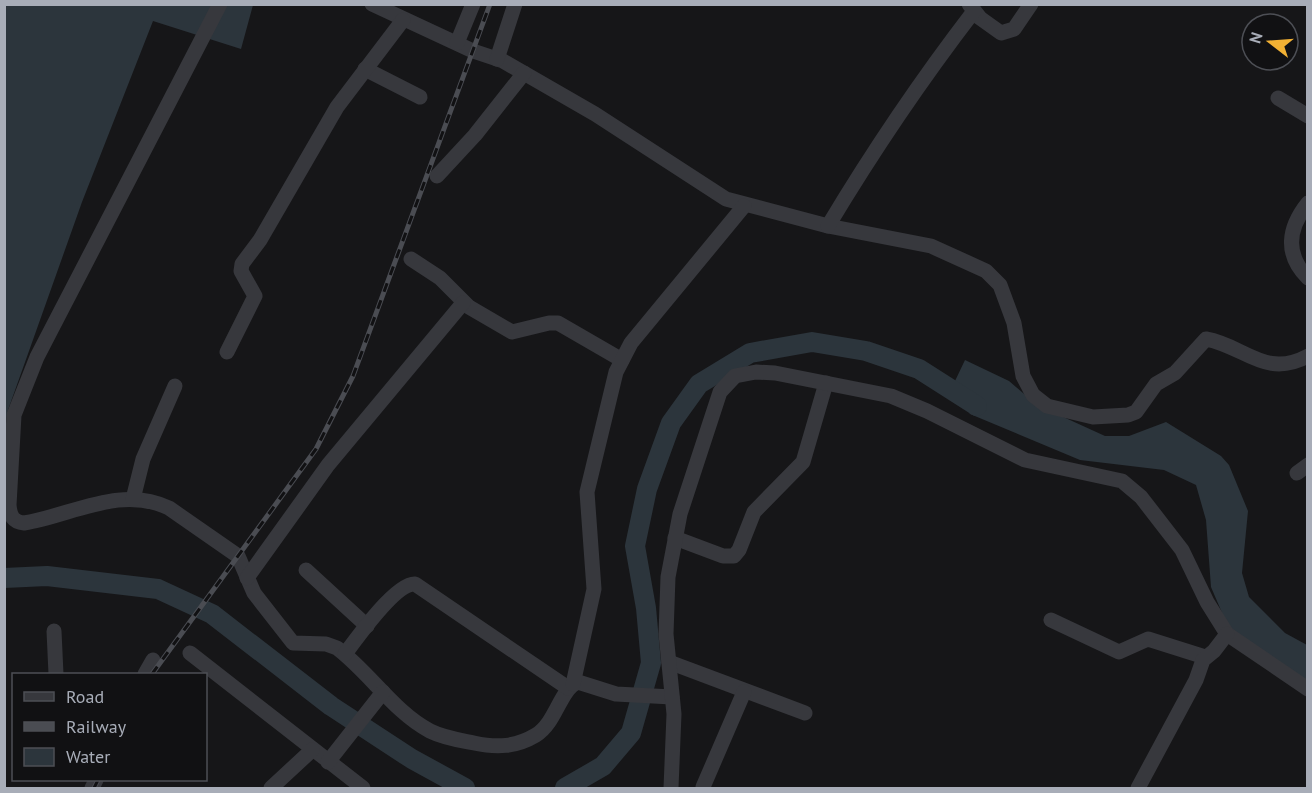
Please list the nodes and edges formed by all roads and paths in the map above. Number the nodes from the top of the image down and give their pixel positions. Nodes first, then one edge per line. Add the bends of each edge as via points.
1 (220, 4) edge
2 (372, 4) edge
3 (473, 4) edge
4 (515, 4) edge
5 (1031, 4) edge
6 (972, 8) edge
7 (404, 20) junction
8 (458, 43) junction
9 (497, 59) junction
10 (365, 69) junction
11 (524, 73) junction
12 (420, 97) dead end
13 (1278, 98) dead end
14 (1308, 116) edge
15 (437, 176) dead end
16 (1308, 203) edge
17 (744, 206) junction
18 (828, 226) junction
19 (411, 259) dead end
20 (1308, 278) edge
21 (463, 303) junction
22 (227, 352) dead end
23 (1308, 356) edge
24 (622, 360) junction
25 (826, 383) junction
26 (175, 386) dead end
27 (133, 500) junction
28 (675, 538) junction
29 (306, 570) dead end
30 (247, 578) junction
31 (1051, 620) dead end
32 (367, 626) junction
33 (54, 631) dead end
34 (1227, 634) junction
35 (190, 653) dead end
36 (345, 654) junction
37 (1205, 657) junction
38 (153, 660) dead end
39 (669, 662) junction
40 (56, 673) edge
41 (146, 673) edge
42 (571, 686) junction
43 (1308, 689) edge
44 (383, 692) junction
45 (744, 692) junction
46 (672, 697) junction
47 (805, 713) dead end
48 (312, 750) junction
49 (327, 762) junction
50 (703, 788) edge
51 (271, 789) edge
52 (363, 789) edge
53 (671, 789) edge
54 (1138, 789) edge

1 - 27 street via 38,357 14,415 9,505 14,520 33,522 84,506
2 - 7 street
3 - 8 street
4 - 9 street
5 - 6 street via 1022,21 1007,33 997,32
6 - 18 street via 887,130
7 - 8 street
7 - 10 street
8 - 9 street
9 - 11 street
10 - 12 street
10 - 22 street via 336,107 260,240 242,264 240,271 255,296
11 - 15 street
11 - 17 street via 643,143 726,199
13 - 14 street
16 - 20 street via 1294,222 1292,237 1295,263
17 - 18 street
17 - 24 street via 672,292
18 - 23 street via 931,246 995,277 1014,323 1028,387 1040,402 1060,411 1118,418 1136,412 1149,392 1175,373 1206,339 1271,364 1296,363
19 - 21 street via 440,278
21 - 24 street via 512,332 558,323
21 - 30 street via 328,465
24 - 42 street via 587,492 594,589
25 - 28 street via 803,462 754,512 734,556 723,556
25 - 28 street via 756,372 735,376 727,382 720,392
25 - 34 street via 891,396 1025,460 1130,486 1182,550
26 - 27 street via 143,459
27 - 30 street via 157,502 169,508 238,556
28 - 39 street via 668,577
29 - 32 street
30 - 36 street via 293,643 326,644
31 - 37 street via 1119,652 1148,639
32 - 36 street
32 - 42 street via 405,587 415,584
33 - 40 street
34 - 37 street via 1215,651
34 - 43 street
35 - 48 street
36 - 44 street
37 - 54 street
38 - 41 street
39 - 45 street
39 - 46 street
42 - 44 street via 541,732 520,743 499,746 429,730
42 - 46 street via 578,682 616,694
44 - 49 street
45 - 47 street
45 - 50 street
46 - 53 street
48 - 49 street
48 - 51 street
49 - 52 street

